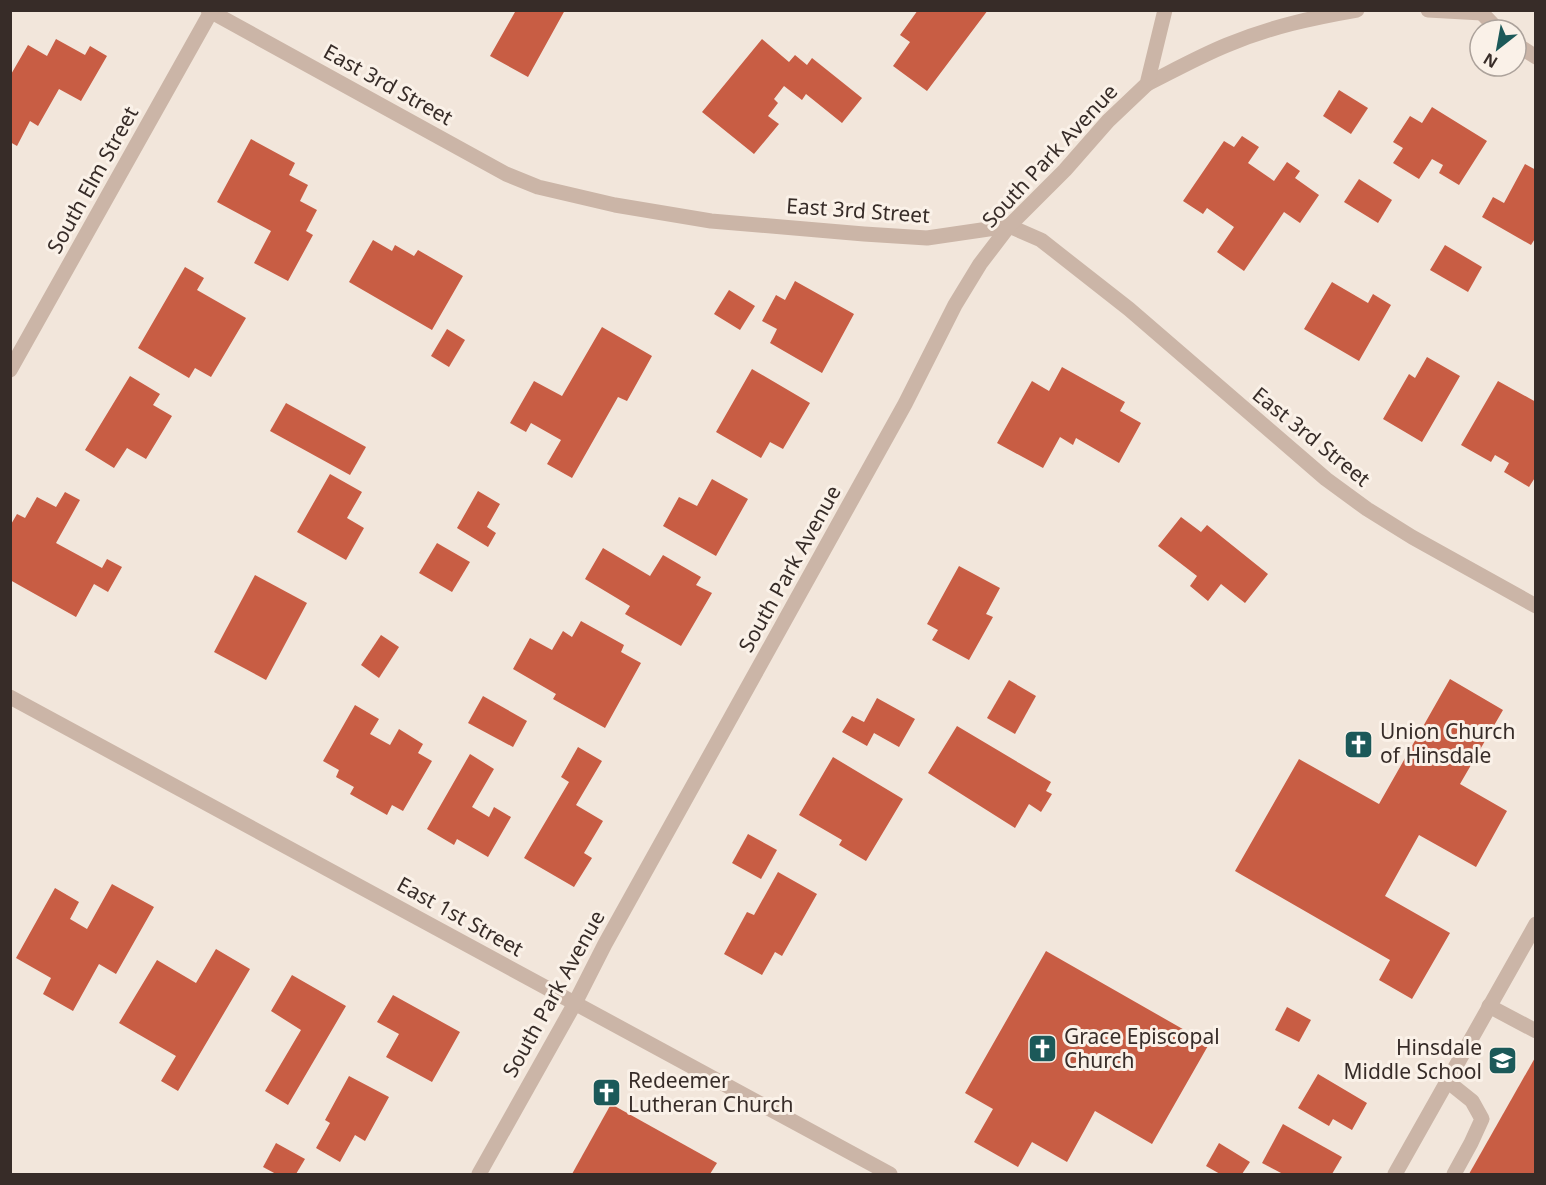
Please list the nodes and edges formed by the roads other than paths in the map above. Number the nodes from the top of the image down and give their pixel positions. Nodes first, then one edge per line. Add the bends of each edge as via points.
1 (1164, 10) edge
2 (1357, 10) edge
3 (1428, 10) edge
4 (210, 11) edge
5 (1480, 12) edge
6 (1147, 84) junction
7 (1009, 226) junction
8 (10, 370) edge
9 (1536, 606) edge
10 (10, 697) edge
11 (1536, 924) edge
12 (575, 1003) junction
13 (1490, 1006) junction
14 (1536, 1031) edge
15 (1447, 1081) junction
16 (478, 1174) edge
17 (890, 1174) edge
18 (1395, 1174) edge
19 (1454, 1174) edge

1 - 6 street, South Park Avenue
2 - 6 street via 1269,29 1226,45
3 - 5 street
4 - 7 street, East 3rd Street via 506,174 538,187 711,221 864,234 927,238
4 - 8 street, South Elm Street
6 - 7 street, South Park Avenue
7 - 9 street, East 3rd Street via 1041,240 1080,268 1326,479 1367,509
7 - 12 street, South Park Avenue via 955,305 905,404
10 - 12 street, East 1st Street
11 - 13 street
12 - 16 street, South Park Avenue
12 - 17 street, East 1st Street
13 - 14 street
13 - 15 street
15 - 18 street
15 - 19 street via 1472,1101 1482,1119

